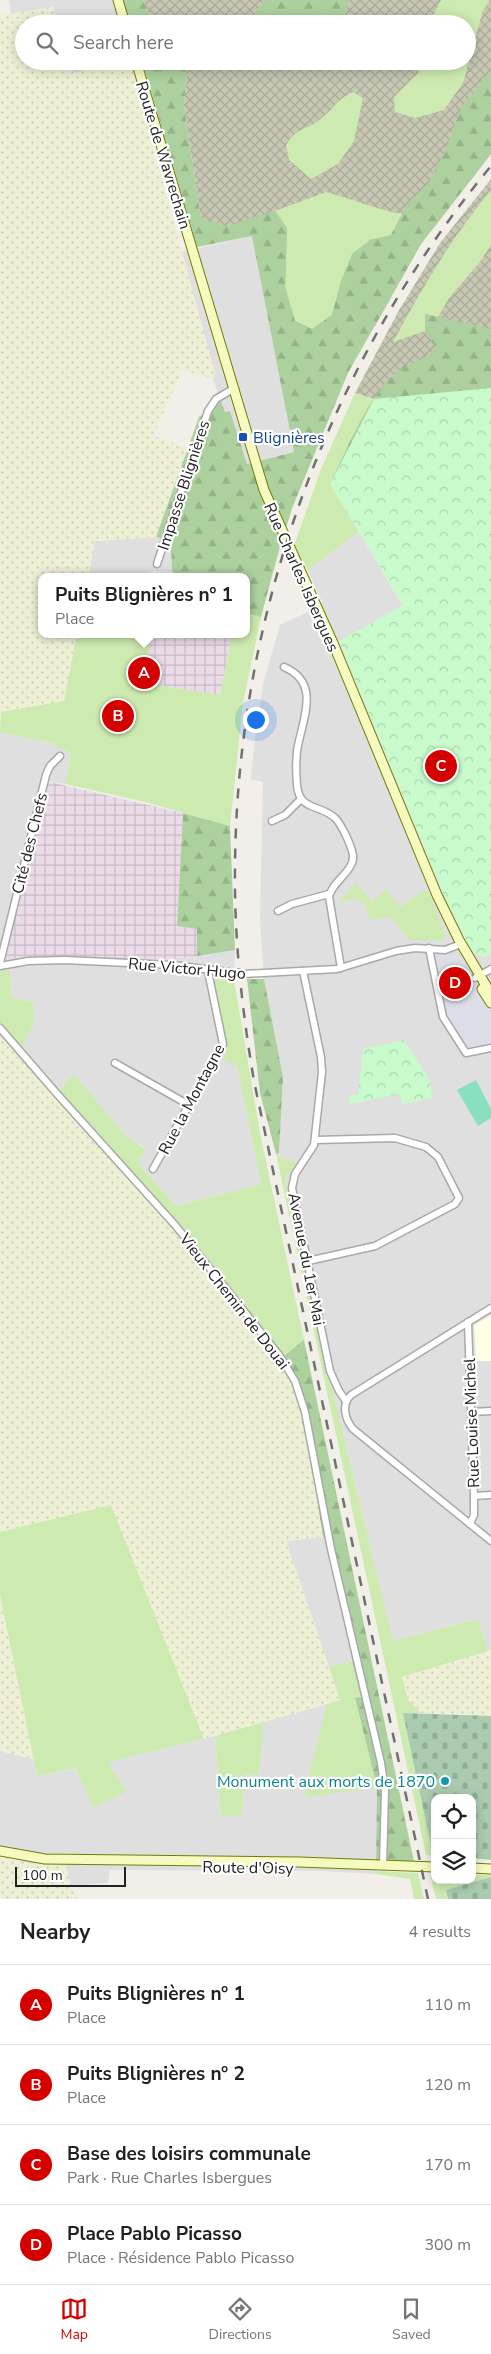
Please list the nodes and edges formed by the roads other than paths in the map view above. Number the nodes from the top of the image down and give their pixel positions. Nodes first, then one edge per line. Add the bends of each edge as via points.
1 (118, 0) edge
2 (122, 15) edge
3 (139, 70) edge
4 (192, 250) joint
5 (233, 389) junction
6 (157, 564) dead end
7 (284, 667) dead end
8 (60, 756) dead end
9 (301, 800) junction
10 (272, 821) dead end
11 (329, 894) junction
12 (278, 911) dead end
13 (459, 945) junction
14 (429, 948) junction
15 (0, 964) edge
16 (341, 968) junction
17 (491, 968) edge
18 (208, 971) junction
19 (303, 971) junction
20 (477, 977) junction
21 (491, 994) edge
22 (491, 1003) edge
23 (0, 1028) edge
24 (491, 1048) edge
25 (115, 1064) dead end
26 (189, 1105) junction
27 (315, 1140) junction
28 (153, 1169) dead end
29 (308, 1261) junction
30 (491, 1308) edge
31 (468, 1322) junction
32 (346, 1401) junction
33 (491, 1411) edge
34 (471, 1412) junction
35 (491, 1495) edge
36 (474, 1496) junction
37 (470, 1524) junction
38 (491, 1541) edge
39 (0, 1851) edge
40 (383, 1866) junction
41 (431, 1867) edge
42 (476, 1868) edge
43 (491, 1869) edge

1 - 2 main road
3 - 4 main road, Route de Wavrechain
4 - 5 main road, Rue Charles Isbergues
5 - 6 street, Impasse Blignières via 216,399 208,411
5 - 13 main road, Rue Charles Isbergues via 266,497 330,638
7 - 9 street via 299,675 307,697 297,756 297,786
8 - 15 street, Cité des Chefs via 46,775
9 - 10 street
9 - 11 street via 336,819 352,853 351,865
11 - 12 street
11 - 16 street
13 - 14 street, Rue Victor Hugo via 445,950
13 - 20 main road, Rue Charles Isbergues
14 - 16 street, Rue Victor Hugo via 396,951
14 - 24 street via 445,1021 466,1053
15 - 18 street, Rue Victor Hugo via 65,960
16 - 19 street, Rue Victor Hugo
17 - 20 street
18 - 19 street, Rue Victor Hugo via 240,974
18 - 26 street, Rue la Montagne via 224,1044
19 - 27 street, Avenue du 1er Mai via 323,1068
20 - 21 main road, Rue Charles Isbergues
20 - 22 main road, Rue Charles Isbergues
23 - 40 street, Vieux Chemin de Douai via 175,1224 289,1369 301,1397 311,1438 331,1548 384,1784
25 - 26 street
26 - 28 street, Rue la Montagne
27 - 29 street, Avenue du 1er Mai via 292,1184
27 - 29 street via 395,1138 426,1147 438,1157 459,1198 455,1204 375,1246
29 - 32 street, Avenue du 1er Mai via 330,1371
30 - 31 street
31 - 32 street
31 - 34 street, Rue Louise Michel
32 - 37 street, Avenue du 1er Mai via 346,1416 353,1429
33 - 34 street
34 - 36 street, Rue Louise Michel
35 - 36 street
36 - 37 street, Rue Louise Michel via 474,1515
37 - 38 street, Avenue du 1er Mai
39 - 40 main road, Route d'Oisy via 45,1859 148,1861 200,1866
40 - 41 main road, Route d'Oisy
42 - 43 main road

